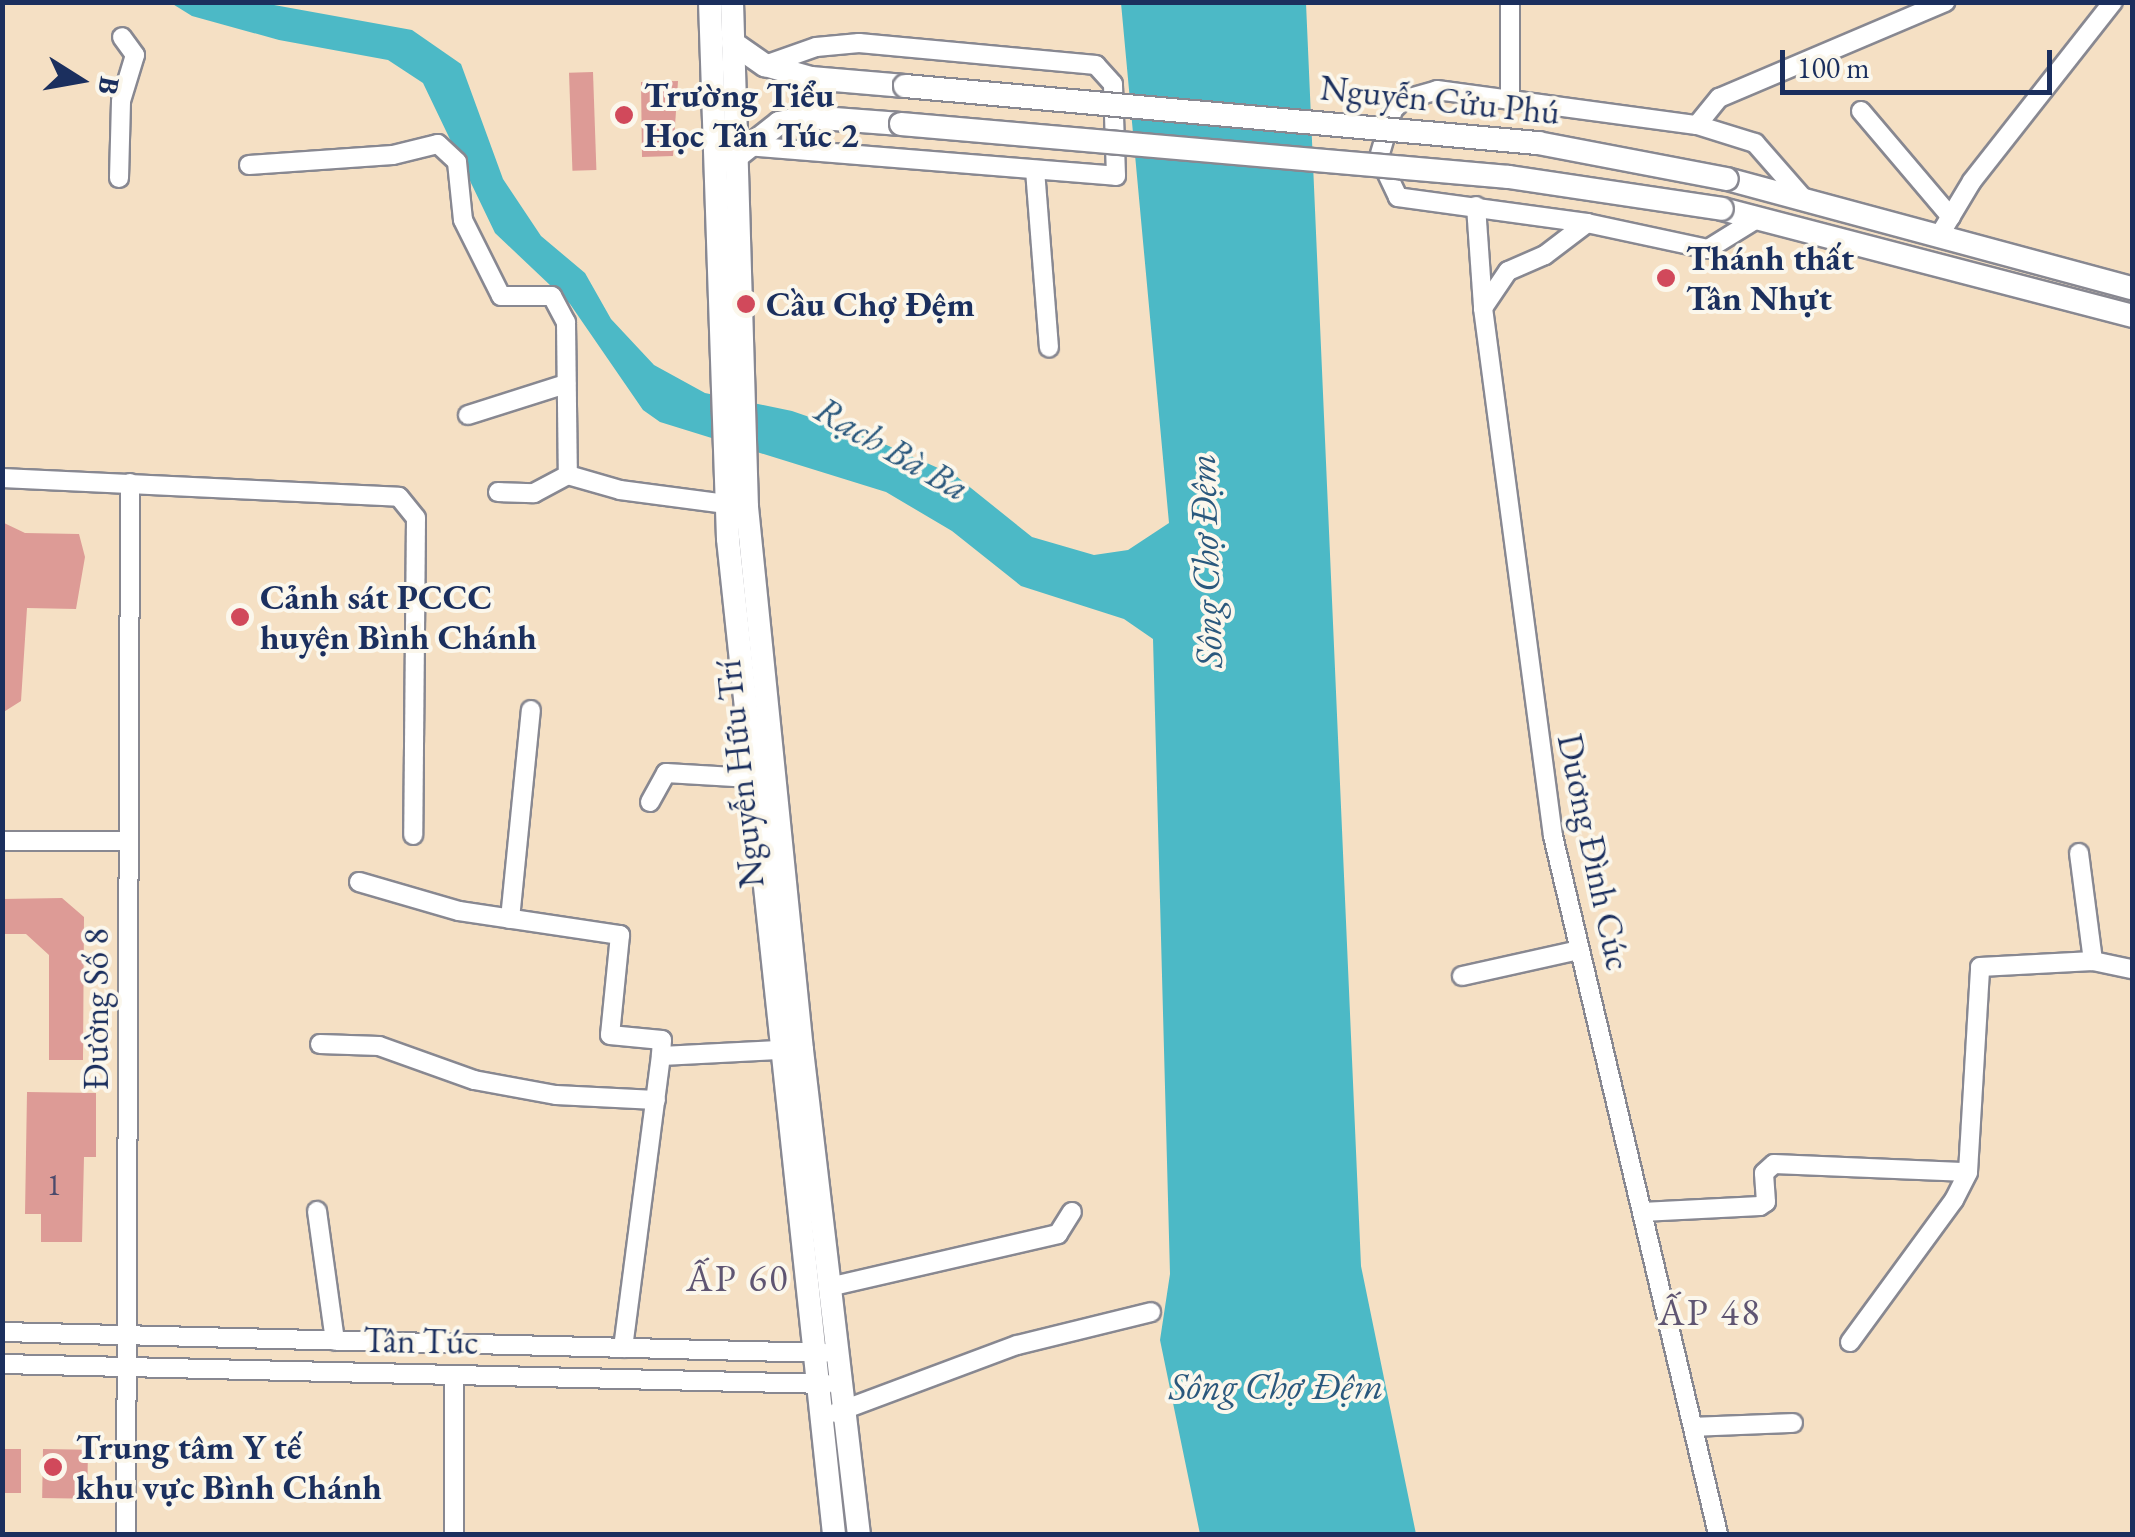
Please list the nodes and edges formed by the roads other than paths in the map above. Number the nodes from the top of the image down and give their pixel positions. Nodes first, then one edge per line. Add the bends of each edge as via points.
1 (710, 2) edge
2 (732, 2) edge
3 (1510, 2) edge
4 (1945, 2) edge
5 (2113, 2) edge
6 (1899, 12) edge
7 (122, 36) dead end
8 (733, 43) junction
9 (765, 65) junction
10 (1510, 98) junction
11 (1860, 111) dead end
12 (1698, 126) junction
13 (741, 152) junction
14 (249, 166) dead end
15 (1035, 170) junction
16 (120, 178) dead end
17 (1804, 199) junction
18 (1476, 206) junction
19 (1758, 218) junction
20 (1587, 223) junction
21 (1945, 226) junction
22 (1932, 264) junction
23 (2132, 288) edge
24 (1483, 308) junction
25 (2132, 316) edge
26 (1049, 347) dead end
27 (730, 376) junction
28 (566, 384) junction
29 (468, 415) dead end
30 (733, 458) junction
31 (568, 475) junction
32 (2, 478) edge
33 (130, 483) junction
34 (498, 492) dead end
35 (726, 504) junction
36 (532, 710) dead end
37 (750, 778) junction
38 (650, 802) dead end
39 (413, 835) dead end
40 (2, 841) edge
41 (129, 841) junction
42 (2079, 853) dead end
43 (359, 882) dead end
44 (510, 919) junction
45 (768, 938) junction
46 (793, 938) junction
47 (1579, 950) junction
48 (2094, 961) junction
49 (2132, 969) edge
50 (1462, 976) dead end
51 (320, 1044) dead end
52 (779, 1050) junction
53 (661, 1056) junction
54 (656, 1100) junction
55 (1968, 1172) junction
56 (317, 1210) dead end
57 (1072, 1212) dead end
58 (1642, 1212) junction
59 (829, 1287) junction
60 (1151, 1312) dead end
61 (2, 1332) edge
62 (127, 1336) junction
63 (335, 1341) junction
64 (1850, 1342) dead end
65 (622, 1348) junction
66 (825, 1353) junction
67 (2, 1364) edge
68 (126, 1367) junction
69 (454, 1374) junction
70 (827, 1384) junction
71 (831, 1414) junction
72 (1794, 1424) dead end
73 (1693, 1427) junction
74 (126, 1534) edge
75 (454, 1534) edge
76 (834, 1534) edge
77 (859, 1534) edge
78 (1718, 1534) edge

1 - 27 main road, Nguyễn Hữu Trí
2 - 8 main road, Nguyễn Hữu Trí
3 - 10 street
4 - 6 street
5 - 21 street
6 - 12 street via 1719,98
7 - 16 street via 135,55 121,101
8 - 9 main road, Nguyễn Cửu Phú
8 - 13 main road, Nguyễn Hữu Trí
9 - 15 street via 859,43 1096,65 1113,84 1116,176
9 - 17 main road, Nguyễn Cửu Phú, bridge via 810,78 1538,143
10 - 12 street
10 - 18 street via 1437,90 1403,100 1389,121 1379,157 1398,198
11 - 21 street
12 - 17 street via 1755,143
13 - 15 street
13 - 19 main road, Nguyễn Cửu Phú, bridge via 778,122 808,117 1509,176
13 - 27 main road, Nguyễn Hữu Trí
14 - 28 street via 393,155 438,144 457,162 464,220 501,296 552,296 566,322
15 - 26 street
17 - 21 main road, Nguyễn Cửu Phú
18 - 20 street
18 - 24 street, Dương Đình Cúc
19 - 20 street via 1708,249
19 - 22 main road, Nguyễn Cửu Phú
20 - 24 street via 1545,255 1508,272
21 - 22 main road
21 - 23 main road, Nguyễn Cửu Phú
22 - 25 main road, Nguyễn Cửu Phú
24 - 47 street, Dương Đình Cúc via 1533,714
27 - 30 main road, Nguyễn Hữu Trí
28 - 29 street
28 - 31 street
30 - 35 main road, Nguyễn Hữu Trí
30 - 46 main road, Nguyễn Hữu Trí
31 - 34 street via 534,493
31 - 35 street via 620,490
32 - 33 street
33 - 39 street via 399,496 416,518
33 - 41 street, Đường Số 8
35 - 37 main road, Nguyễn Hữu Trí
36 - 44 street
37 - 38 street via 666,774
37 - 45 main road, Nguyễn Hữu Trí
40 - 41 street
41 - 62 street, Đường Số 8
42 - 48 street
43 - 44 street
44 - 53 street via 620,935 610,1034 662,1040
45 - 46 main road
45 - 52 main road, Nguyễn Hữu Trí
46 - 59 main road, Nguyễn Hữu Trí
47 - 50 street
47 - 58 street, Dương Đình Cúc
48 - 49 street
48 - 55 street via 1980,967
51 - 54 street via 379,1046 474,1080 556,1096
52 - 53 street
52 - 66 main road, Nguyễn Hữu Trí
53 - 54 street
54 - 65 street
55 - 58 street via 1774,1164 1764,1173 1766,1202 1760,1206
55 - 64 street
56 - 63 street
57 - 59 street via 1058,1234
58 - 73 street, Dương Đình Cúc
59 - 66 main road, Nguyễn Hữu Trí
60 - 71 street via 1017,1345
61 - 62 street, Tân Túc
62 - 63 street, Tân Túc
62 - 68 street, Đường Số 8
63 - 65 street, Tân Túc
65 - 66 street, Tân Túc
66 - 70 main road, Nguyễn Hữu Trí
67 - 68 street, Tân Túc
68 - 69 street, Tân Túc
68 - 74 street, Đường Số 8
69 - 70 street, Tân Túc
69 - 75 street
70 - 71 main road, Nguyễn Hữu Trí
71 - 76 main road, Nguyễn Hữu Trí
71 - 77 main road, Nguyễn Hữu Trí
72 - 73 street
73 - 78 street, Dương Đình Cúc

